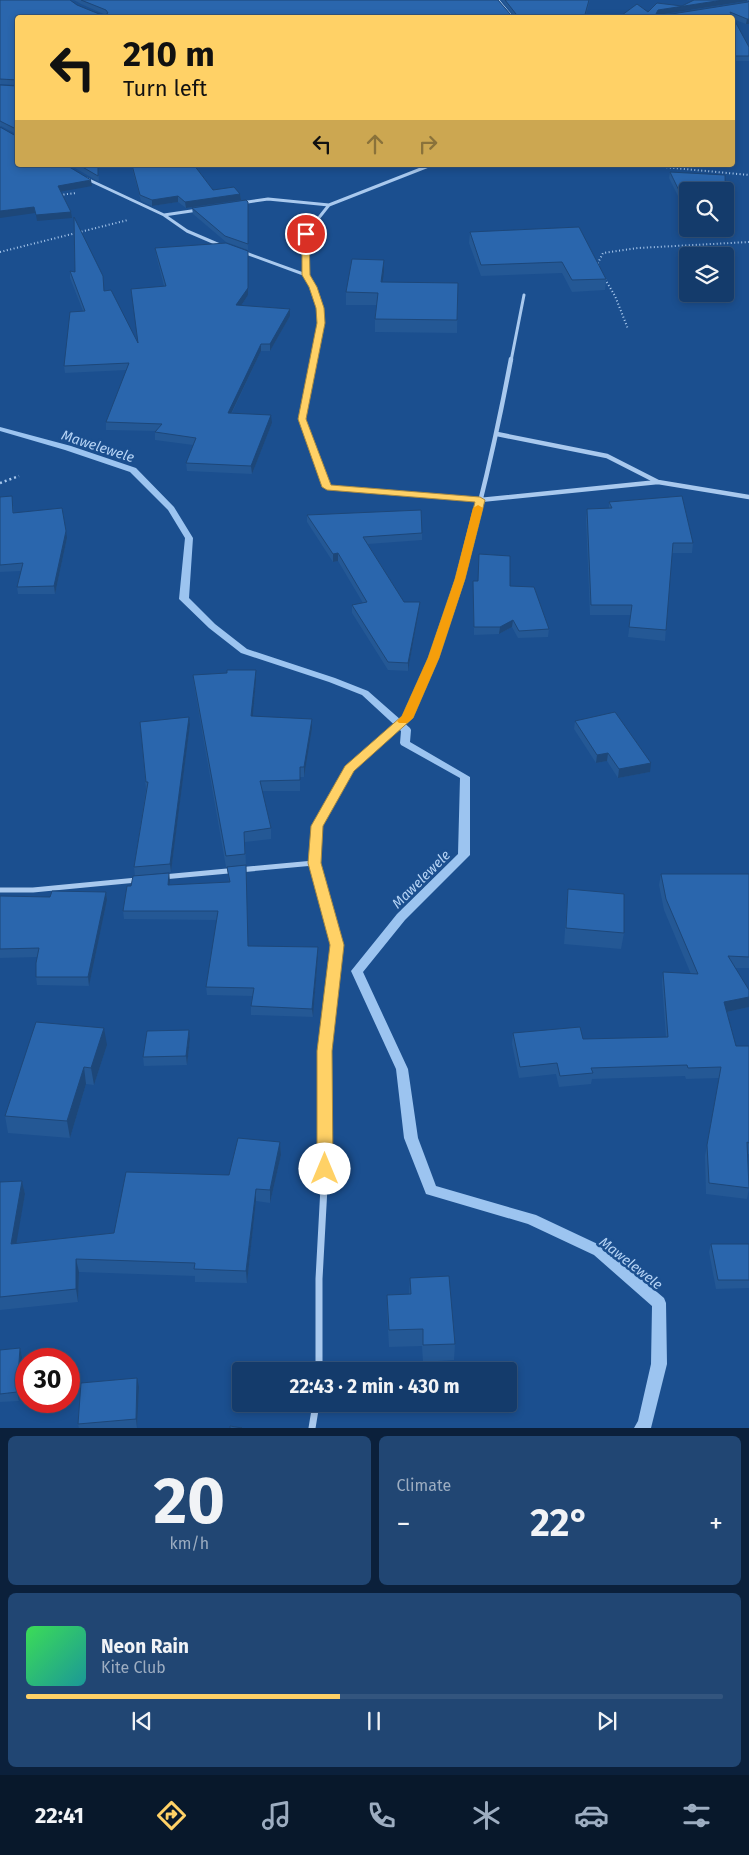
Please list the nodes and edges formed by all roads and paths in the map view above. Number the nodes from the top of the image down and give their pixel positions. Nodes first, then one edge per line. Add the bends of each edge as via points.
1 (498, 0) edge
2 (510, 15) edge
3 (426, 167) edge
4 (663, 167) edge
5 (80, 175) edge
6 (749, 175) edge
7 (112, 192) junction
8 (60, 195) edge
9 (238, 203) edge
10 (330, 205) junction
11 (201, 210) edge
12 (163, 215) junction
13 (749, 242) edge
14 (230, 248) edge
15 (238, 250) edge
16 (0, 252) edge
17 (601, 271) edge
18 (306, 275) junction
19 (604, 278) edge
20 (524, 295) dead end
21 (628, 329) dead end
22 (497, 434) junction
23 (19, 476) dead end
24 (658, 482) junction
25 (0, 483) edge
26 (749, 496) edge
27 (480, 500) junction
28 (314, 863) junction
29 (159, 878) edge
30 (140, 880) edge
31 (0, 890) edge
32 (319, 1362) edge
33 (315, 1412) edge
34 (312, 1428) edge

1 - 2 street
3 - 10 street
4 - 6 path
5 - 7 street
7 - 8 path
7 - 12 street
9 - 10 street via 268,199
10 - 18 street via 306,234
11 - 12 street
12 - 14 street via 187,231
12 - 16 path via 118,222
13 - 17 path via 603,253 598,263
15 - 18 street
18 - 27 street via 320,308 321,323 302,419 327,487
19 - 21 path
20 - 22 street
22 - 24 street via 607,456
22 - 27 street
23 - 25 path
24 - 26 street
24 - 27 street
27 - 28 street via 460,579 433,658 407,718 349,769 317,826
28 - 29 street
28 - 32 street via 337,945 325,1051
30 - 31 street
33 - 34 street

